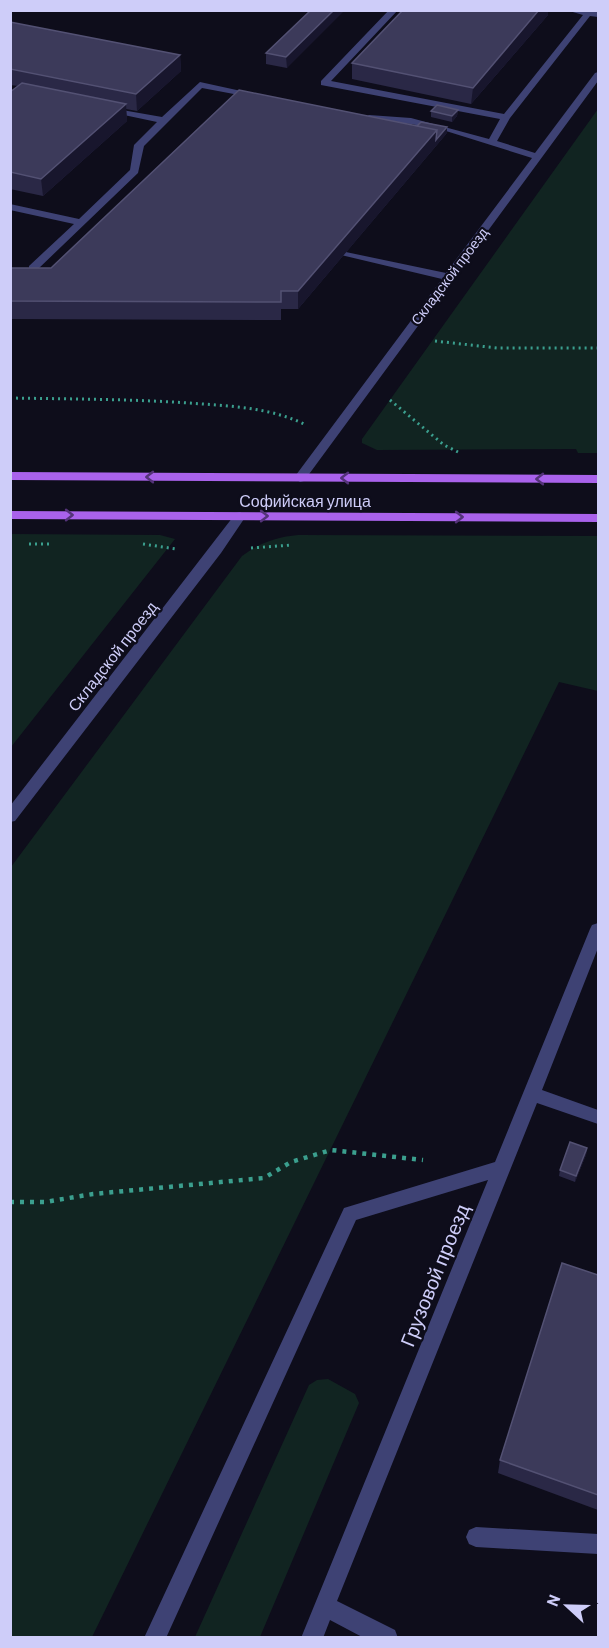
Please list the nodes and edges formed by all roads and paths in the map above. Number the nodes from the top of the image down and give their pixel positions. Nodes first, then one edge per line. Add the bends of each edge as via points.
1 (394, 10) edge
2 (570, 10) edge
3 (593, 13) edge
4 (598, 75) edge
5 (267, 98) edge
6 (93, 106) edge
7 (356, 115) edge
8 (506, 117) junction
9 (163, 120) junction
10 (492, 141) junction
11 (538, 157) junction
12 (10, 207) edge
13 (81, 222) junction
14 (345, 253) edge
15 (33, 268) edge
16 (449, 277) junction
17 (398, 346) junction
18 (598, 348) edge
19 (369, 384) junction
20 (10, 398) edge
21 (329, 438) junction
22 (466, 457) dead end
23 (10, 476) edge
24 (300, 478) junction
25 (598, 479) edge
26 (10, 515) edge
27 (240, 516) junction
28 (598, 518) edge
29 (10, 817) edge
30 (598, 929) edge
31 (532, 1094) junction
32 (598, 1117) edge
33 (433, 1161) dead end
34 (501, 1168) junction
35 (10, 1202) edge
36 (476, 1537) dead end
37 (598, 1544) edge
38 (324, 1606) junction
39 (155, 1638) edge
40 (312, 1638) edge
41 (387, 1638) edge

1 - 8 street via 324,83
2 - 3 street
3 - 8 street
4 - 11 street, Складской проезд
5 - 9 street via 200,85
6 - 9 street
7 - 10 street via 411,121
8 - 10 street
9 - 13 street via 139,145 135,171
10 - 11 street
11 - 16 street, Складской проезд
12 - 13 street
13 - 15 street
14 - 16 street
16 - 17 street, Складской проезд
17 - 18 path via 435,341 497,348
17 - 19 street, Складской проезд
19 - 21 street, Складской проезд
19 - 22 path via 444,445
20 - 21 path via 149,400 238,407 290,418
21 - 24 street, Складской проезд
24 -> 23 main road, Софийская улица
25 -> 24 main road, Софийская улица
26 -> 27 main road, Софийская улица
27 -> 28 main road, Софийская улица
27 - 29 street, Складской проезд
30 - 31 street, Грузовой проезд
31 - 32 street
31 - 34 street, Грузовой проезд
33 - 35 path via 331,1150 291,1162 264,1178 45,1202
34 - 38 street, Грузовой проезд
34 - 39 street via 351,1214
36 - 37 street
38 - 40 street, Грузовой проезд
38 - 41 street

